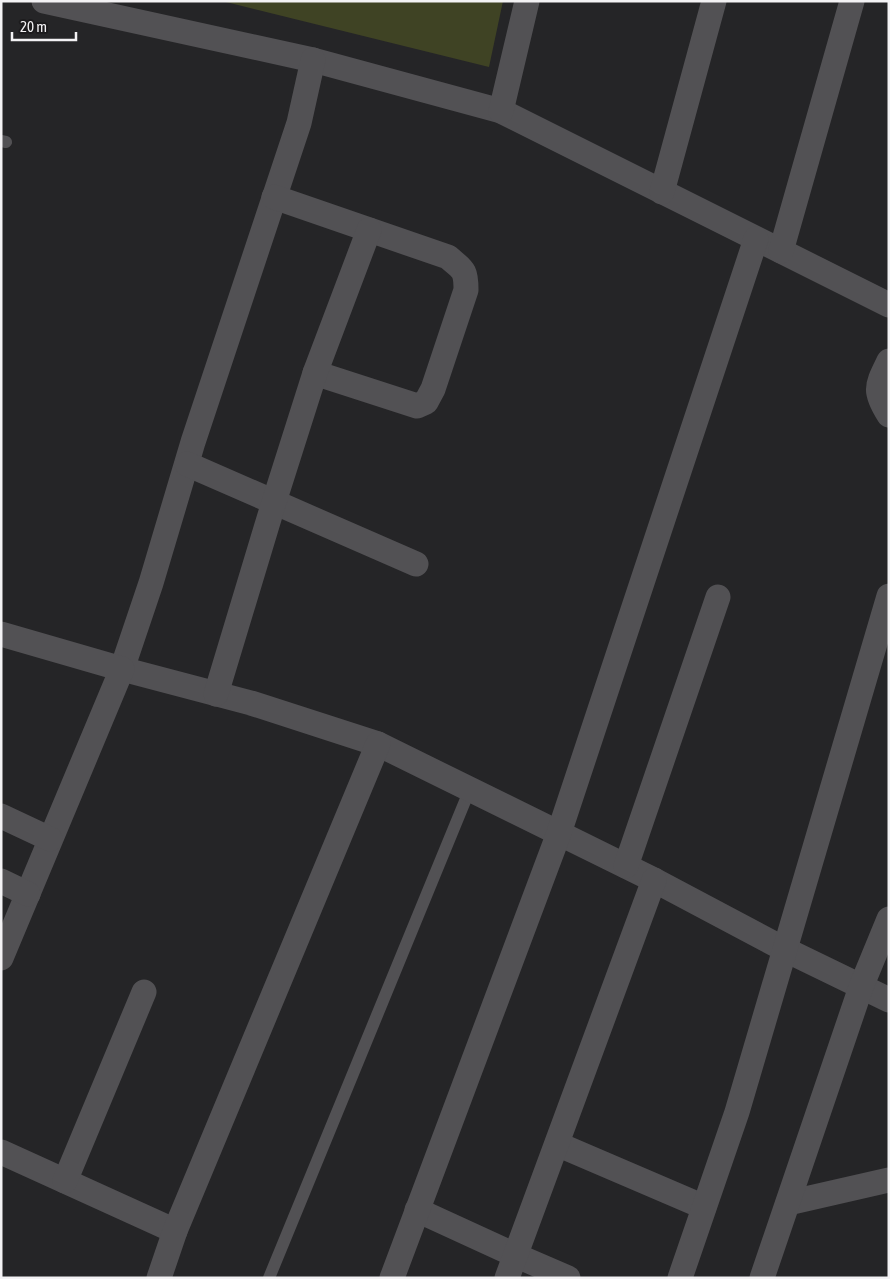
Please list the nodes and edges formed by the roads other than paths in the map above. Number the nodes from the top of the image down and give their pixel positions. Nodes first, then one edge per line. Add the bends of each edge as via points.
1 (44, 1) edge
2 (527, 1) edge
3 (714, 1) edge
4 (852, 1) edge
5 (313, 60) junction
6 (501, 111) junction
7 (662, 192) junction
8 (274, 197) junction
9 (369, 230) junction
10 (756, 239) junction
11 (781, 251) junction
12 (889, 305) edge
13 (889, 361) edge
14 (315, 373) junction
15 (889, 415) edge
16 (187, 464) junction
17 (274, 502) junction
18 (416, 564) dead end
19 (718, 596) dead end
20 (889, 596) edge
21 (1, 634) edge
22 (122, 669) junction
23 (216, 694) junction
24 (378, 744) junction
25 (470, 789) junction
26 (1, 816) edge
27 (559, 833) junction
28 (50, 839) junction
29 (626, 866) junction
30 (654, 880) junction
31 (1, 881) edge
32 (28, 894) junction
33 (889, 920) edge
34 (784, 949) junction
35 (1, 958) edge
36 (861, 987) junction
37 (144, 992) dead end
38 (889, 1000) edge
39 (557, 1144) junction
40 (1, 1152) edge
41 (889, 1180) edge
42 (65, 1181) junction
43 (788, 1203) junction
44 (704, 1207) junction
45 (417, 1210) junction
46 (175, 1231) junction
47 (511, 1267) edge
48 (158, 1278) edge
49 (269, 1278) edge
50 (392, 1278) edge
51 (568, 1278) edge
52 (680, 1278) edge
53 (762, 1278) edge

1 - 5 street
2 - 6 street
3 - 7 street
4 - 11 street
5 - 6 street
5 - 8 street via 299,124
6 - 7 street
7 - 10 street
8 - 9 street
8 - 16 street
9 - 14 street
9 - 14 street via 448,257 466,275 466,290 433,390 426,402 417,406
10 - 11 street
10 - 27 street
11 - 12 street
13 - 15 street via 878,390
14 - 17 street
16 - 17 street
16 - 22 street
17 - 18 street
17 - 23 street
19 - 29 street
20 - 34 street
21 - 22 street
22 - 23 street
22 - 28 street
23 - 24 street
24 - 25 street
24 - 46 street
25 - 27 street
25 - 49 lane
26 - 28 street
27 - 29 street
27 - 45 street
28 - 32 street
29 - 30 street
30 - 34 street
30 - 39 street
31 - 32 street
32 - 35 street
33 - 36 street
34 - 36 street
34 - 44 street via 737,1112
36 - 38 street
36 - 43 street
37 - 42 street
39 - 44 street
39 - 47 street
40 - 42 street
41 - 43 street
42 - 46 street
43 - 53 street
44 - 52 street
45 - 47 street
45 - 50 street
46 - 48 street
47 - 51 street

